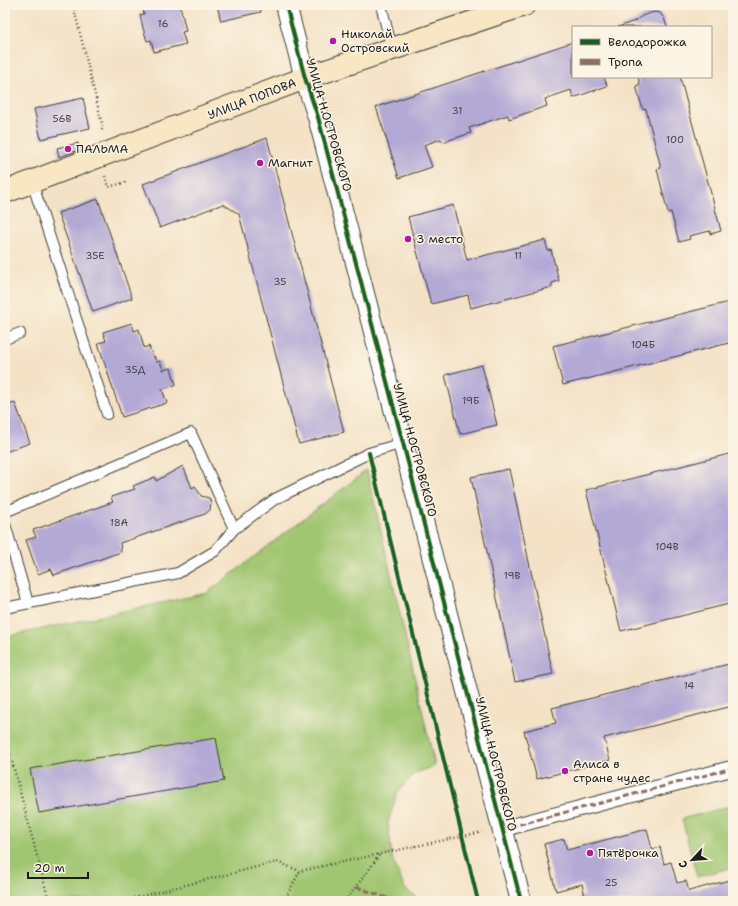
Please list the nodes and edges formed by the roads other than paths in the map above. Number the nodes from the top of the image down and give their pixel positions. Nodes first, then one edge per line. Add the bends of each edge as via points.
1 (286, 5) edge
2 (381, 5) edge
3 (524, 5) edge
4 (392, 48) junction
5 (305, 78) junction
6 (32, 182) junction
7 (5, 192) edge
8 (20, 334) dead end
9 (5, 339) edge
10 (107, 414) dead end
11 (403, 443) junction
12 (5, 512) edge
13 (5, 524) edge
14 (234, 529) junction
15 (28, 603) junction
16 (5, 608) edge
17 (733, 768) edge
18 (502, 829) junction
19 (521, 901) edge

1 - 5 street, УЛИЦА Н.ОСТРОВСКОГО
2 - 4 lane
3 - 4 main road, УЛИЦА ПОПОВА
4 - 5 main road, УЛИЦА ПОПОВА
5 - 6 main road, УЛИЦА ПОПОВА
5 - 11 street, УЛИЦА Н.ОСТРОВСКОГО via 318,117
6 - 7 main road, УЛИЦА ПОПОВА
6 - 10 lane
8 - 9 lane
11 - 14 lane via 369,453 275,499
11 - 18 street, УЛИЦА Н.ОСТРОВСКОГО
12 - 14 lane via 191,432
13 - 15 lane
14 - 15 lane via 215,551 178,573
15 - 16 lane
17 - 18 street
18 - 19 street, УЛИЦА Н.ОСТРОВСКОГО

